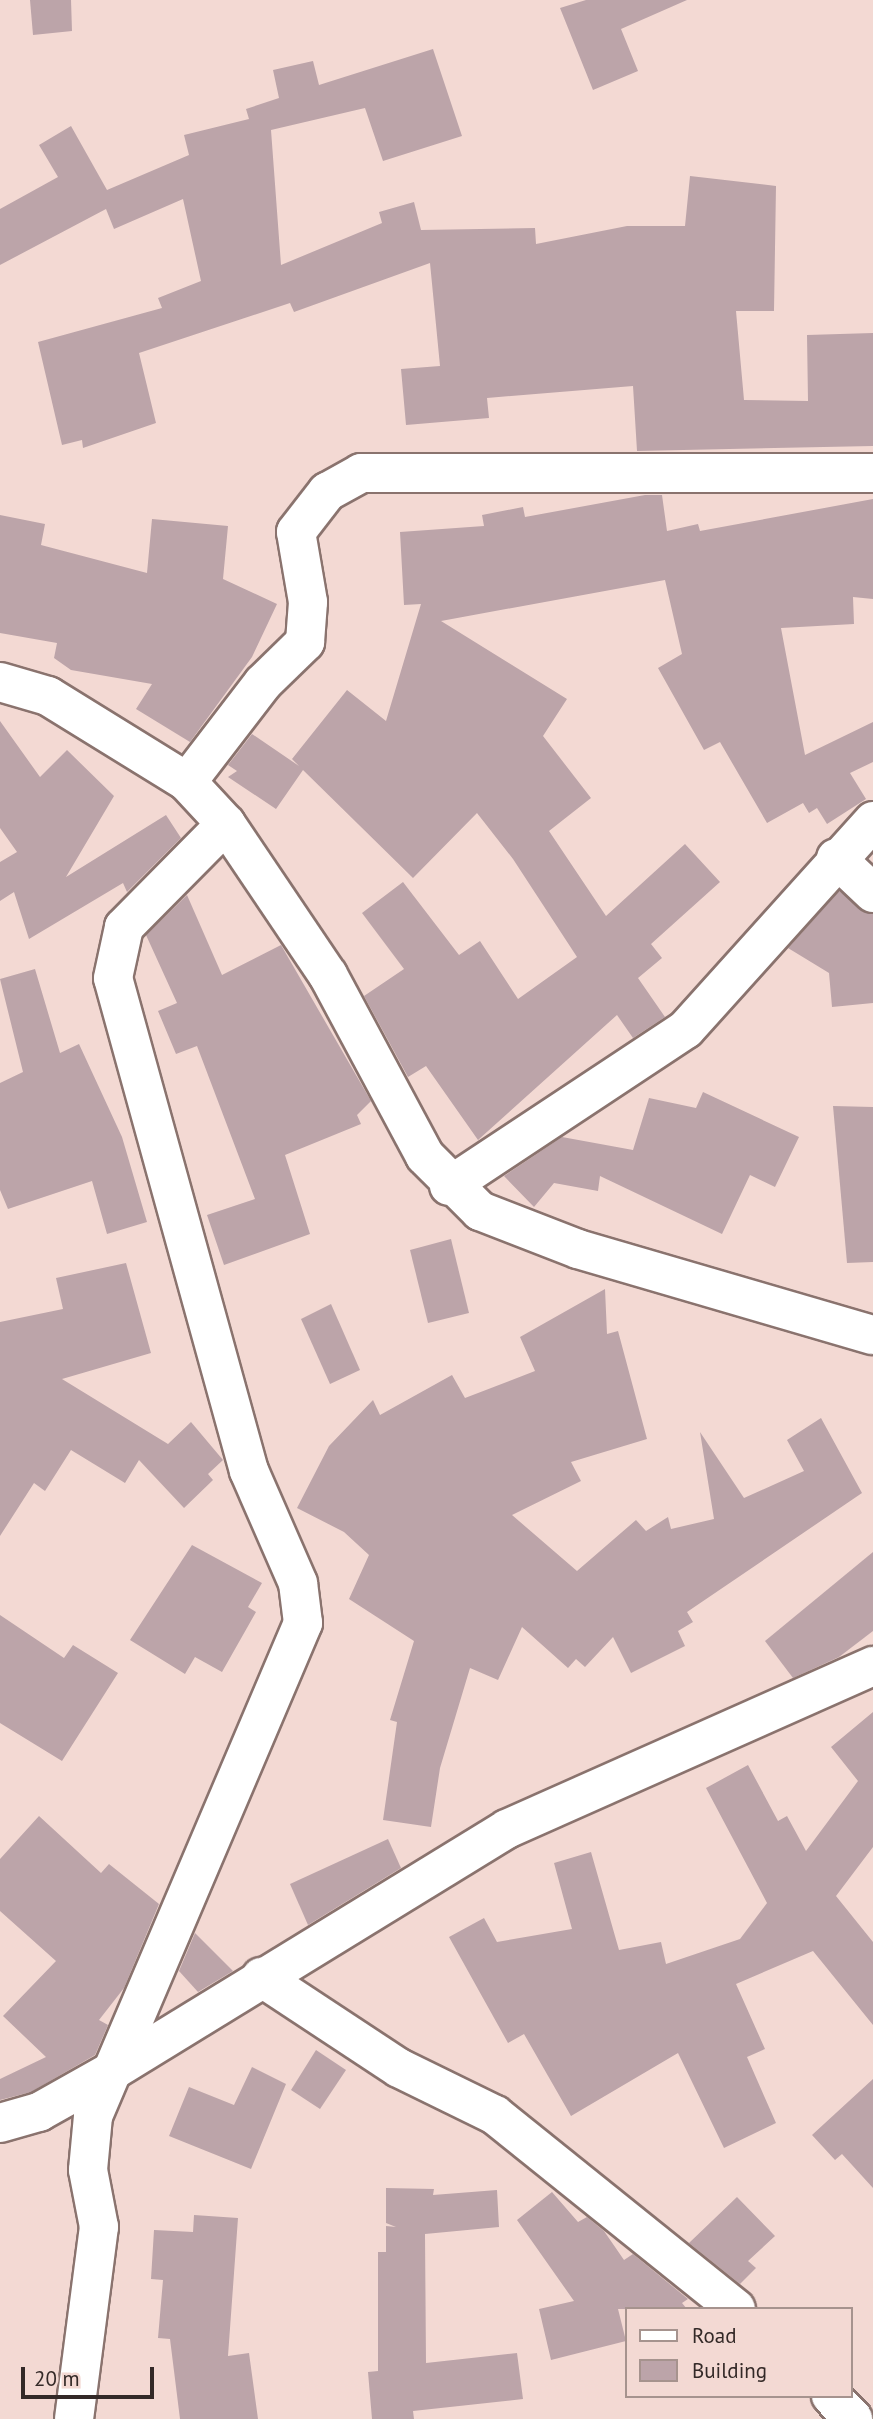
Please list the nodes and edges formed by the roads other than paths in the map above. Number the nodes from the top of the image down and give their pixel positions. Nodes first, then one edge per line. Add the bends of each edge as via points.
1 (873, 473) edge
2 (0, 682) edge
3 (187, 782) junction
4 (873, 821) edge
5 (226, 824) junction
6 (836, 858) junction
7 (873, 893) edge
8 (449, 1186) junction
9 (873, 1335) edge
10 (873, 1666) edge
11 (261, 1977) junction
12 (112, 2071) junction
13 (0, 2123) edge
14 (734, 2307) edge
15 (833, 2398) edge
16 (74, 2419) edge
17 (853, 2419) edge

1 - 3 street via 361,473 327,492 296,532 308,602 305,642 263,683
2 - 3 street via 48,696
3 - 5 street
4 - 6 street
5 - 8 street via 328,975 425,1157
5 - 12 street via 124,927 113,978 249,1471 298,1583 303,1623
6 - 7 street
6 - 8 street via 686,1029
8 - 9 street via 480,1211 578,1250
10 - 11 street via 698,1738 507,1829
11 - 12 street
11 - 14 street via 398,2068 495,2115
12 - 13 street via 39,2112
12 - 16 street via 93,2116 88,2169 99,2227
15 - 17 street

